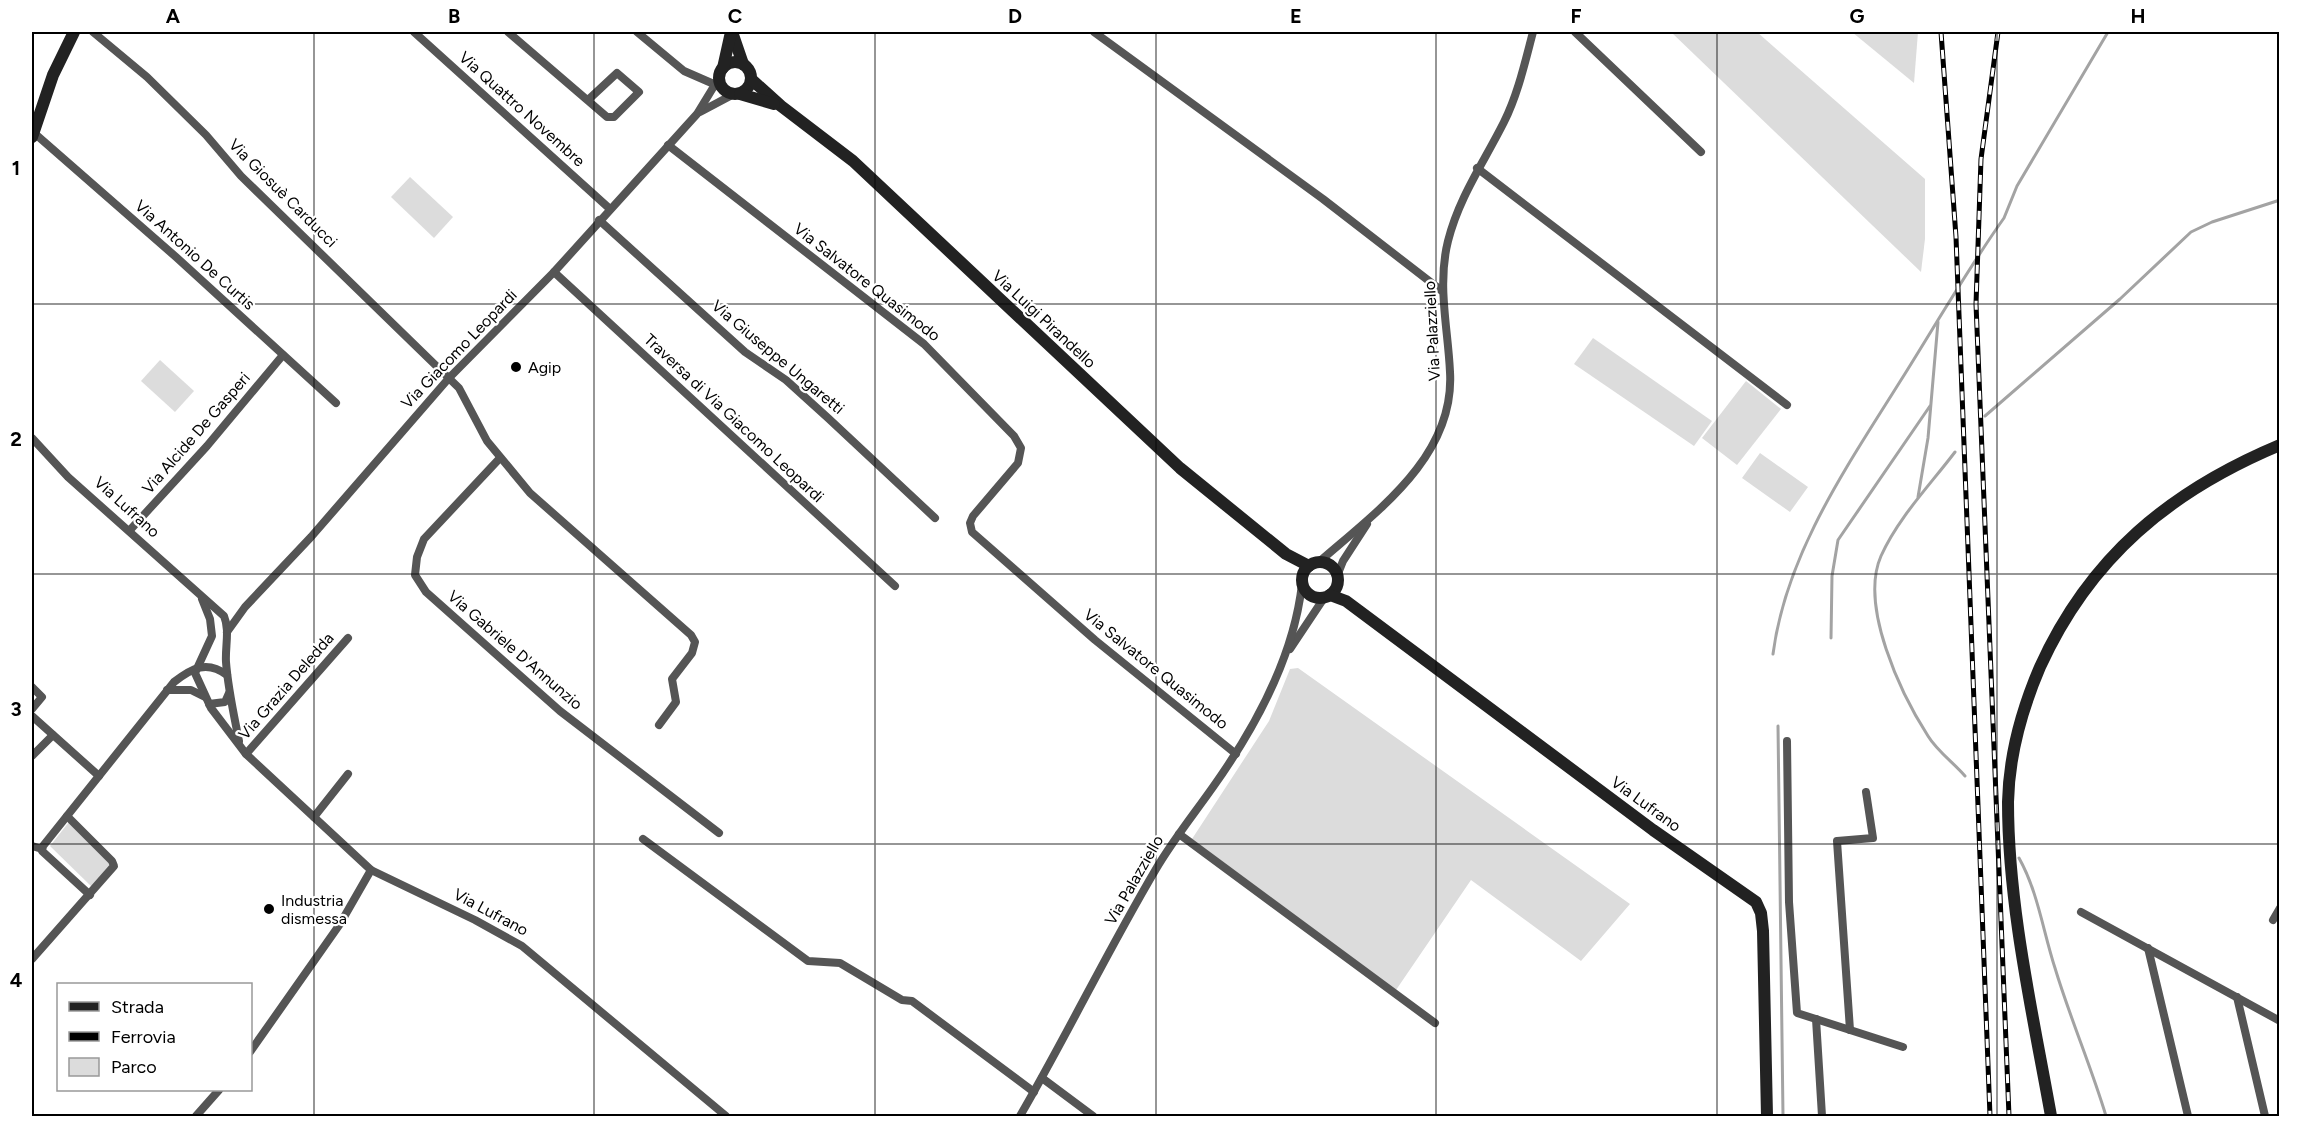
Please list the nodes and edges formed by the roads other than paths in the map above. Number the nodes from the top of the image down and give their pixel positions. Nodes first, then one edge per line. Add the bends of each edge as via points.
1 (74, 32) edge
2 (93, 32) edge
3 (414, 32) edge
4 (508, 32) edge
5 (637, 32) edge
6 (732, 32) edge
7 (1094, 32) edge
8 (1533, 32) edge
9 (1575, 32) edge
10 (743, 64) junction
11 (701, 79) junction
12 (751, 79) junction
13 (725, 83) junction
14 (588, 100) junction
15 (781, 106) junction
16 (697, 114) junction
17 (32, 135) edge
18 (668, 145) junction
19 (1701, 152) dead end
20 (1477, 168) junction
21 (610, 208) junction
22 (599, 220) junction
23 (554, 272) junction
24 (1442, 291) junction
25 (283, 354) junction
26 (449, 378) junction
27 (336, 403) dead end
28 (1787, 405) dead end
29 (32, 438) edge
30 (2280, 445) edge
31 (500, 458) junction
32 (1374, 514) junction
33 (935, 518) dead end
34 (130, 530) junction
35 (1308, 572) junction
36 (1338, 579) junction
37 (895, 586) dead end
38 (1327, 596) junction
39 (202, 598) junction
40 (1346, 601) junction
41 (245, 608) junction
42 (224, 616) junction
43 (212, 625) junction
44 (227, 632) junction
45 (348, 638) dead end
46 (1282, 663) junction
47 (196, 668) junction
48 (227, 675) junction
49 (32, 687) edge
50 (230, 689) junction
51 (167, 690) junction
52 (207, 700) junction
53 (32, 709) edge
54 (32, 716) edge
55 (659, 724) dead end
56 (53, 735) junction
57 (1787, 741) dead end
58 (239, 743) junction
59 (246, 754) junction
60 (1236, 754) junction
61 (32, 756) edge
62 (348, 774) dead end
63 (99, 776) junction
64 (1866, 792) dead end
65 (67, 816) junction
66 (314, 817) junction
67 (719, 833) dead end
68 (1179, 834) junction
69 (643, 839) dead end
70 (32, 846) edge
71 (42, 849) junction
72 (371, 870) junction
73 (90, 896) junction
74 (2280, 908) edge
75 (2081, 912) dead end
76 (2273, 920) dead end
77 (2148, 948) junction
78 (32, 959) edge
79 (2237, 997) junction
80 (1816, 1019) junction
81 (2280, 1021) edge
82 (1435, 1023) dead end
83 (1850, 1030) junction
84 (1903, 1047) dead end
85 (252, 1049) edge
86 (1042, 1078) junction
87 (217, 1091) edge
88 (1034, 1092) junction
89 (196, 1116) edge
90 (726, 1116) edge
91 (1020, 1116) edge
92 (1093, 1116) edge
93 (1767, 1116) edge
94 (1822, 1116) edge
95 (2051, 1116) edge
96 (2188, 1116) edge
97 (2265, 1116) edge

1 - 17 street via 53,75
2 - 26 street, Via Giosuè Carducci via 147,77 241,176
3 - 21 street, Via Quattro Novembre
4 - 14 street
5 - 11 street via 684,71
6 - 10 street, Via Luigi Pirandello
6 - 13 street
7 - 24 street via 1314,191
8 - 20 street, Via Palazziello via 1504,123
9 - 19 street
10 - 12 street, Via Luigi Pirandello
10 - 13 street via 732,63
11 - 13 street
11 - 13 street via 714,77
12 - 13 street via 748,88
12 - 15 street, Via Luigi Pirandello
13 - 15 street, Via Luigi Pirandello
13 - 16 street, Via Giacomo Leopardi
13 - 16 street, Via Giacomo Leopardi
14 - 14 street via 616,73 639,92 610,118
15 - 35 street, Via Luigi Pirandello via 853,161 1180,468
16 - 18 street, Via Giacomo Leopardi
17 - 25 street, Via Antonio De Curtis
18 - 21 street, Via Giacomo Leopardi
18 - 60 street, Via Salvatore Quasimodo via 924,344 1014,436 1021,448 1018,463 973,516 972,532 1095,640
20 - 24 street, Via Palazziello via 1448,239
20 - 28 street
21 - 22 street, Via Giacomo Leopardi
22 - 23 street, Via Giacomo Leopardi
22 - 33 street, Via Giuseppe Ungaretti via 745,352 786,380 828,417
23 - 26 street, Via Giacomo Leopardi
23 - 37 street, Traversa di Via Giacomo Leopardi
24 - 32 street, Via Palazziello via 1450,401 1440,432 1421,465
25 - 27 street, Via Antonio De Curtis
25 - 34 street, Via Alcide De Gasperi via 207,446
26 - 31 street via 459,388
26 - 41 street, Via Giacomo Leopardi
29 - 34 street, Via Lufrano via 68,477
30 - 95 street via 2195,489 2162,511 2112,556 2075,601 2049,648 2023,713 2013,754 2008,802 2012,864
31 - 55 street via 530,494 685,628 695,642 692,653 672,679 676,702
31 - 67 street, Via Gabriele D'Annunzio via 424,539 415,575 426,592 561,711
32 - 35 street, Via Palazziello
32 - 36 street, Via Palazziello via 1343,561
34 - 39 street, Via Lufrano
35 - 36 street via 1329,564
35 - 38 street, Via Lufrano via 1308,594
35 - 46 street, Via Palazziello
36 - 38 street
36 - 40 street
38 - 40 street, Via Lufrano
38 - 46 street, Via Palazziello
39 - 42 street, Via Lufrano
39 - 43 street, Via Lufrano
40 - 93 street, Via Lufrano via 1756,902 1763,931
41 - 42 street, Via Giacomo Leopardi
41 - 44 street, Via Giacomo Leopardi
42 - 43 street
42 - 44 street, Via Lufrano
43 - 47 street via 211,640
44 - 48 street, Via Lufrano
45 - 59 street, Via Grazia Deledda
46 - 60 street, Via Palazziello
47 - 48 street via 213,666
47 - 51 street
47 - 52 street, Via Lufrano
48 - 50 street, Via Lufrano
49 - 53 street via 42,697
50 - 52 street via 225,702
50 - 58 street, Via Lufrano
51 - 52 street via 191,690
51 - 63 street
52 - 58 street, Via Lufrano
54 - 56 street
56 - 61 street
56 - 63 street
57 - 80 street via 1789,902 1797,1013
58 - 59 street, Via Lufrano
59 - 66 street, Via Lufrano
60 - 68 street, Via Palazziello
62 - 66 street
63 - 65 street
64 - 83 street via 1873,838 1837,841
65 - 71 street
65 - 73 street via 113,862 113,869
66 - 72 street, Via Lufrano
68 - 82 street
68 - 86 street, Via Palazziello via 1155,869
69 - 88 street via 808,961 840,963 902,1000 912,1001
70 - 71 street
71 - 73 street
72 - 85 street via 340,924
72 - 90 street, Via Lufrano via 522,946
73 - 78 street
74 - 76 street
75 - 77 street
77 - 79 street
77 - 96 street
79 - 81 street
79 - 97 street
80 - 83 street
80 - 94 street
83 - 84 street
86 - 88 street, Via Palazziello
86 - 92 street
87 - 89 street
88 - 91 street, Via Palazziello

